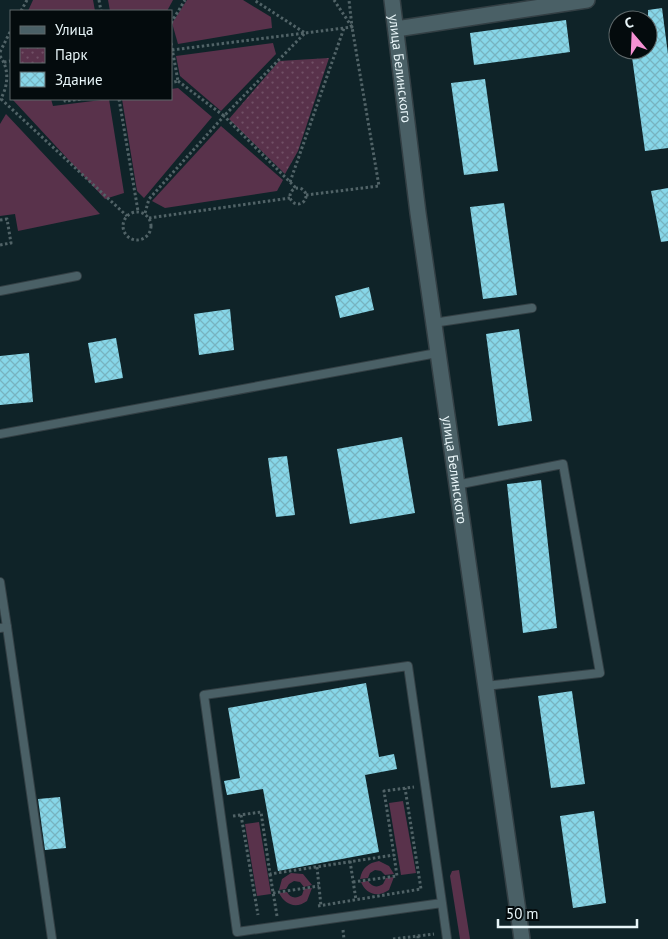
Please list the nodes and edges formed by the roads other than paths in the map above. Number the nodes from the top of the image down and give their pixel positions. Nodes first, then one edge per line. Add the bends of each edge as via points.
1 (392, 0) edge
2 (587, 0) edge
3 (396, 29) junction
4 (77, 276) dead end
5 (0, 291) edge
6 (532, 308) dead end
7 (433, 322) junction
8 (437, 353) junction
9 (0, 434) edge
10 (456, 485) junction
11 (0, 582) edge
12 (3, 627) edge
13 (485, 686) junction
14 (442, 903) junction
15 (52, 939) edge
16 (446, 939) edge
17 (522, 939) edge

1 - 3 street, улица Белинского
2 - 3 street
3 - 7 street, улица Белинского
4 - 5 lane
6 - 7 lane
7 - 8 street, улица Белинского
8 - 9 lane
8 - 10 street, улица Белинского
10 - 13 street, улица Белинского
10 - 13 lane via 563,464 600,674
11 - 12 lane
12 - 15 lane
13 - 17 street, улица Белинского
14 - 14 lane via 237,932 204,695 408,666
14 - 16 lane

